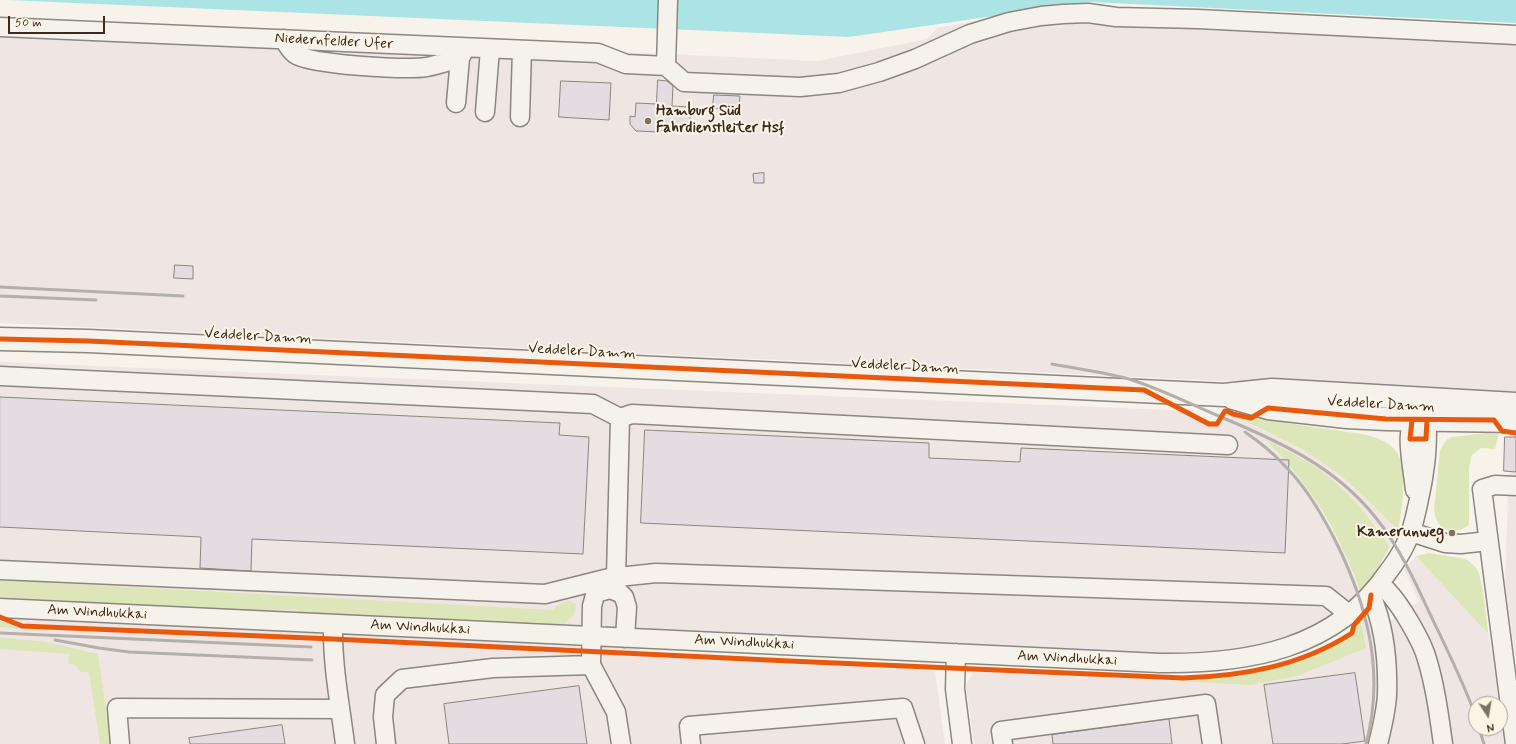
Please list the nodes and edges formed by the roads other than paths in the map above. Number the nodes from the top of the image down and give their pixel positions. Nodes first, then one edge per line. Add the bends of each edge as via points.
1 (668, 0) edge
2 (0, 27) edge
3 (1516, 35) edge
4 (490, 49) junction
5 (522, 50) junction
6 (463, 53) junction
7 (666, 66) junction
8 (456, 103) dead end
9 (485, 112) dead end
10 (520, 117) dead end
11 (0, 339) edge
12 (0, 376) edge
13 (1516, 404) edge
14 (1422, 413) junction
15 (620, 418) junction
16 (1516, 421) edge
17 (1228, 445) dead end
18 (1516, 486) edge
19 (1411, 532) junction
20 (1488, 541) junction
21 (0, 570) edge
22 (612, 581) junction
23 (1376, 590) junction
24 (0, 608) edge
25 (1350, 615) junction
26 (333, 624) junction
27 (590, 636) junction
28 (625, 638) junction
29 (956, 653) junction
30 (591, 665) junction
31 (340, 709) junction
32 (120, 744) edge
33 (345, 744) edge
34 (386, 744) edge
35 (621, 744) edge
36 (691, 744) edge
37 (915, 744) edge
38 (962, 744) edge
39 (1003, 744) edge
40 (1212, 744) edge
41 (1378, 744) edge
42 (1442, 744) edge
43 (1515, 744) edge

1 - 7 street
2 - 6 street, Niedernfelder Ufer via 284,39
3 - 7 street via 1082,14 1041,16 1009,22 970,34 879,72 839,83 800,87 684,82
4 - 5 street, Niedernfelder Ufer
4 - 6 street, Niedernfelder Ufer
4 - 9 street
5 - 7 street, Niedernfelder Ufer via 598,53 626,64
5 - 10 street
6 - 8 street
11 - 14 main road, Veddeler Damm via 96,341 1224,395 1268,408 1347,417
12 - 15 street via 593,404
13 - 14 main road, Veddeler Damm
14 - 16 main road, Veddeler Damm
14 - 19 street, Am Windhukkai via 1410,445 1417,508
15 - 17 street via 632,414
15 - 22 street
18 - 20 street via 1495,485 1482,489
19 - 20 street via 1445,543
19 - 23 street, Am Windhukkai via 1402,551
20 - 43 street
21 - 22 street via 545,594
22 - 25 street via 664,573 1326,596
22 - 27 street via 593,600
22 - 28 street via 627,602
23 - 25 street, Am Windhukkai
23 - 41 street via 1377,612 1386,661 1387,696
23 - 42 street via 1387,589 1417,634 1426,656
24 - 26 street, Am Windhukkai
25 - 29 street, Am Windhukkai via 1298,644 1263,654 1221,660 1160,663
26 - 27 street, Am Windhukkai
26 - 31 street
27 - 28 street, Am Windhukkai
27 - 30 street
28 - 29 street, Am Windhukkai
29 - 38 street via 955,689
30 - 34 street via 493,668 402,679 385,695 383,717
30 - 35 street via 616,712
31 - 32 street via 117,708
31 - 33 street
36 - 37 street via 689,726 903,708
39 - 40 street via 1001,731 1206,704

